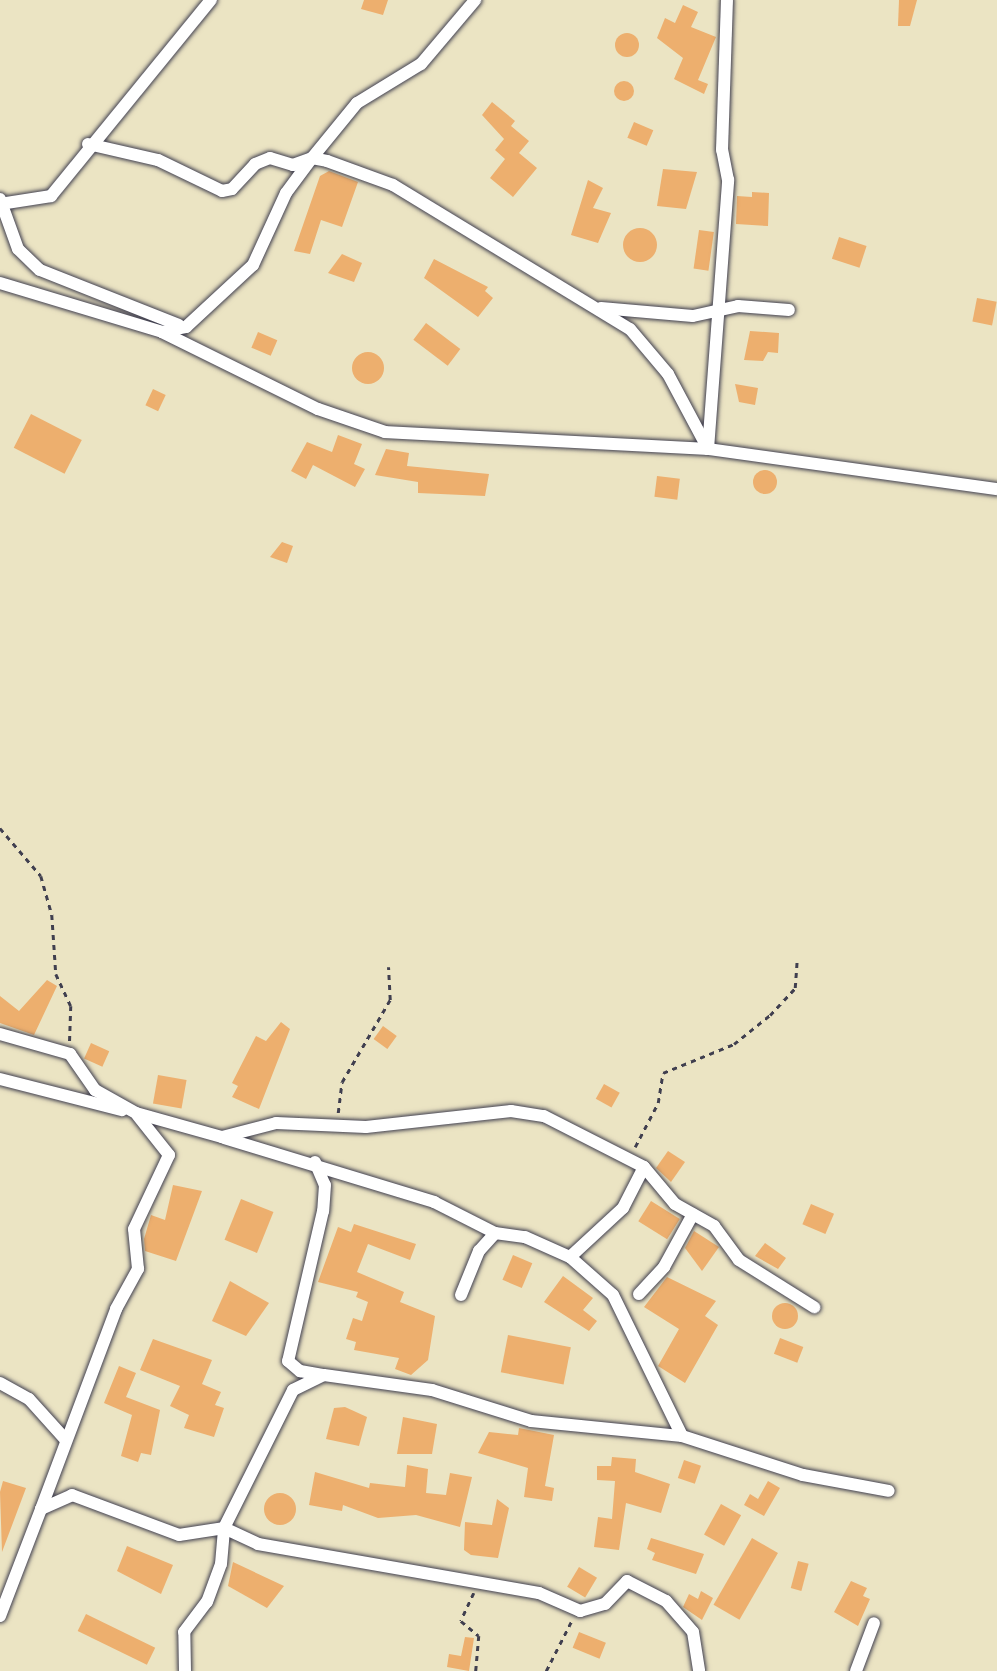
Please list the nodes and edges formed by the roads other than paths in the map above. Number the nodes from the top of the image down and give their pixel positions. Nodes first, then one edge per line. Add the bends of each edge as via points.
1 (211, 0) edge
2 (475, 0) edge
3 (727, 0) edge
4 (88, 144) junction
5 (313, 159) junction
6 (1, 202) edge
7 (0, 283) edge
8 (601, 308) junction
9 (789, 310) dead end
10 (714, 315) junction
11 (186, 327) junction
12 (162, 332) junction
13 (708, 449) junction
14 (997, 489) edge
15 (0, 1034) edge
16 (0, 1079) edge
17 (136, 1113) junction
18 (222, 1137) junction
19 (315, 1162) junction
20 (644, 1167) junction
21 (693, 1214) junction
22 (495, 1233) junction
23 (570, 1257) junction
24 (639, 1294) dead end
25 (461, 1295) dead end
26 (814, 1307) dead end
27 (324, 1375) junction
28 (0, 1383) edge
29 (682, 1436) junction
30 (65, 1438) junction
31 (889, 1491) dead end
32 (41, 1509) junction
33 (224, 1528) junction
34 (0, 1616) edge
35 (874, 1623) dead end
36 (185, 1671) edge
37 (699, 1671) edge
38 (856, 1671) edge

1 - 4 street via 159,71
2 - 5 street via 421,64 358,103
3 - 10 street via 722,150 728,180
4 - 5 street via 158,160 222,191 262,161 293,165
4 - 6 street via 51,196
5 - 8 street via 393,185 548,285
5 - 11 street via 286,193 253,265
6 - 11 street via 18,249 40,270
7 - 12 street
8 - 10 street
8 - 13 street via 630,329 668,374
9 - 10 street via 738,306
10 - 13 street
11 - 12 street
12 - 13 street via 318,409 385,432
13 - 14 street
15 - 17 street via 70,1054 95,1090
16 - 17 street
17 - 18 street
17 - 30 street via 169,1156 134,1229 138,1269
18 - 19 street
18 - 20 street via 276,1123 332,1126 511,1111 544,1116
19 - 22 street via 434,1202
19 - 27 street via 325,1185 323,1212 288,1361 300,1371
20 - 21 street via 675,1204
20 - 23 street via 623,1208
21 - 24 street via 664,1267
21 - 26 street via 714,1226 766,1282 793,1288
22 - 23 street via 525,1237
22 - 25 street via 479,1251
23 - 29 street via 613,1295
27 - 29 street via 432,1390 531,1421
27 - 33 street via 293,1390
28 - 30 street via 29,1399
29 - 31 street via 803,1475
30 - 32 street
32 - 33 street via 72,1495 179,1535
32 - 34 street
33 - 36 street via 221,1563 207,1602 184,1632
33 - 37 street via 258,1544 539,1593 580,1611 605,1604 626,1581 666,1601 693,1632
35 - 38 street

